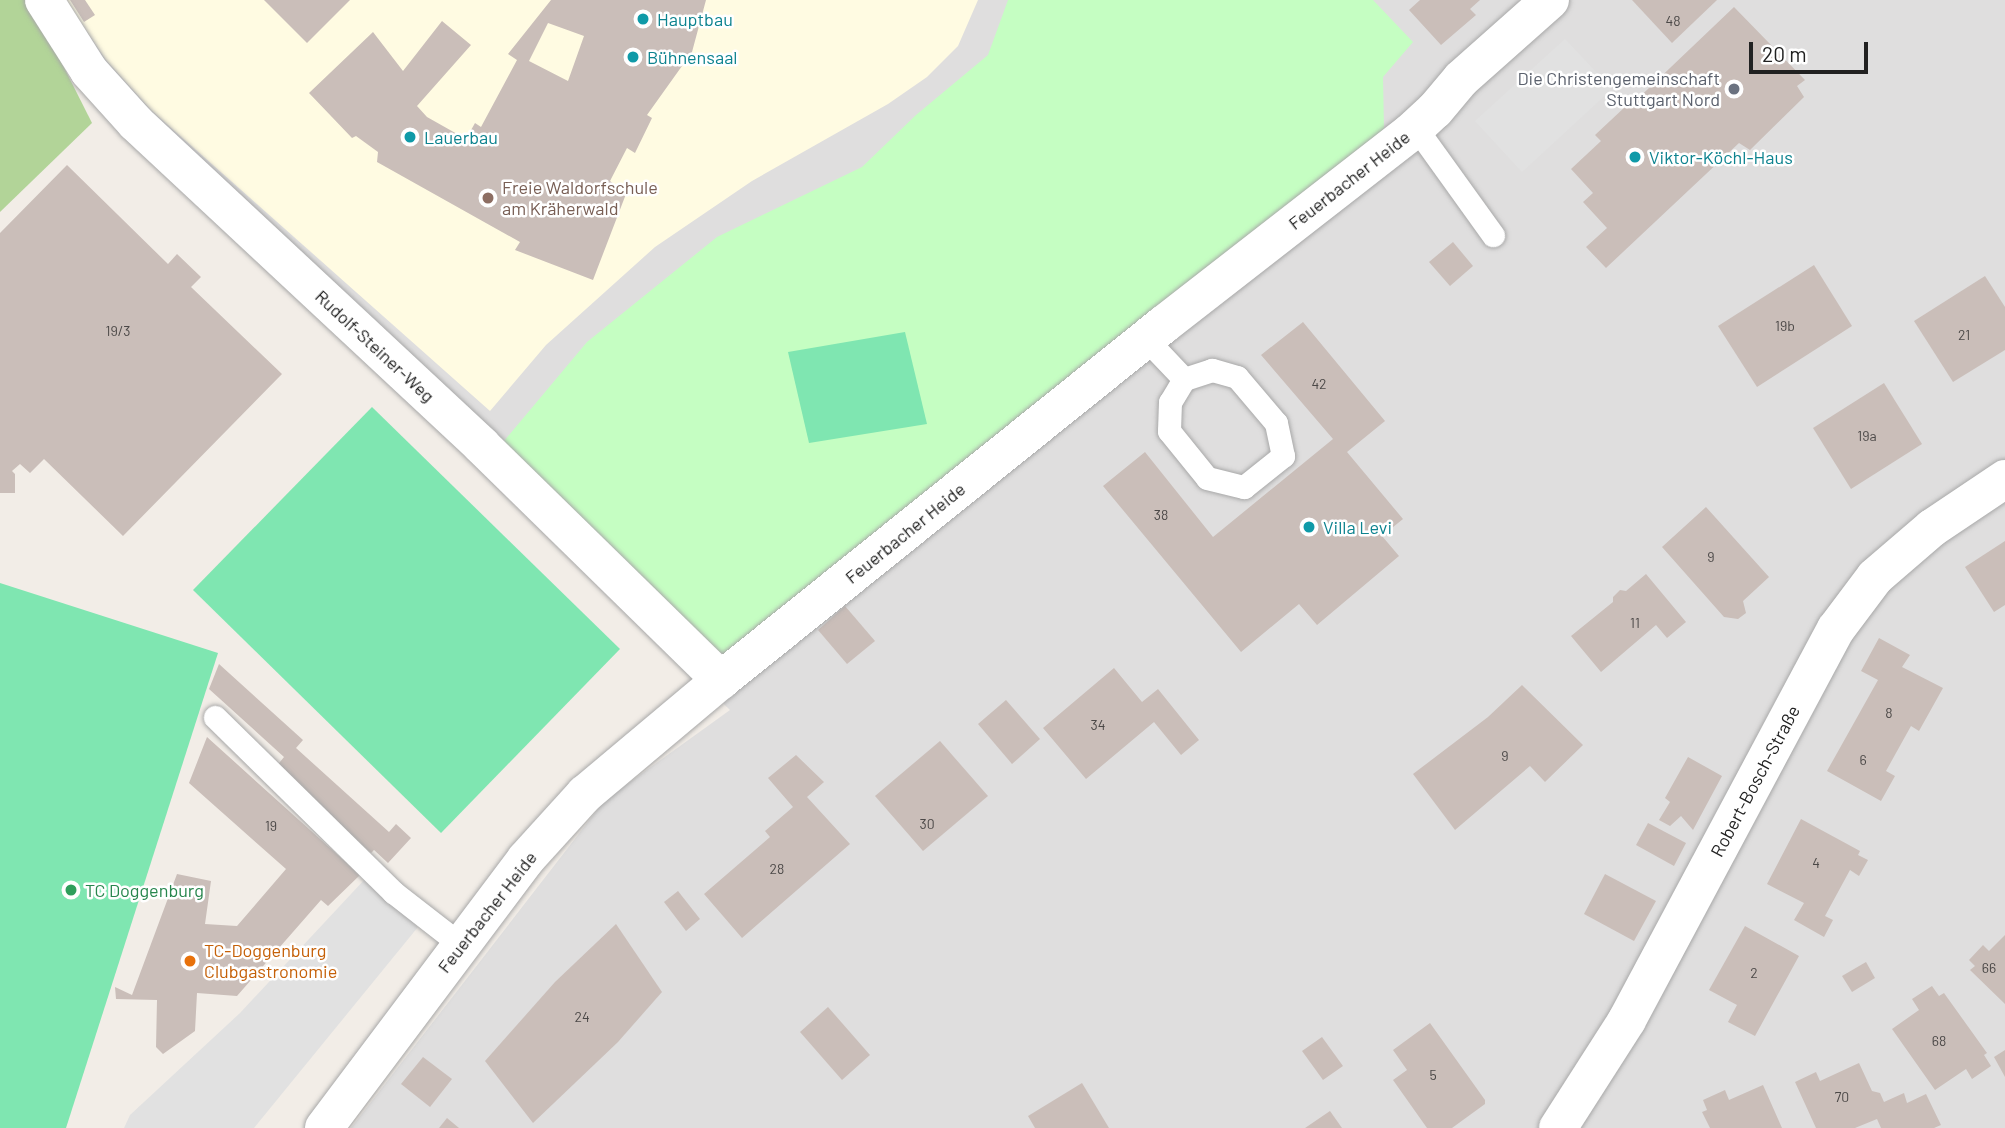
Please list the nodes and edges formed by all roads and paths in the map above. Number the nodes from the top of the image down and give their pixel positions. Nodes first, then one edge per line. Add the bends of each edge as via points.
1 (44, 0) edge
2 (1550, 0) edge
3 (1416, 128) junction
4 (1493, 235) dead end
5 (1146, 339) junction
6 (1184, 379) junction
7 (2005, 479) edge
8 (720, 680) junction
9 (215, 717) dead end
10 (461, 945) junction
11 (324, 1128) edge
12 (1558, 1128) edge

1 - 8 street, Rudolf-Steiner-Weg via 89,71 136,123 481,445
2 - 3 street, Feuerbacher Heide via 1461,79
3 - 4 lane
3 - 5 street, Feuerbacher Heide
5 - 6 lane
5 - 8 street, Feuerbacher Heide
6 - 6 lane via 1170,402 1169,431 1208,478 1244,487 1283,456 1276,423 1237,377 1213,370
7 - 12 street, Robert-Bosch-Straße via 1932,528 1875,577 1836,629 1627,1020
8 - 10 street, Feuerbacher Heide via 585,794 526,859
9 - 10 lane via 393,892
10 - 11 street, Feuerbacher Heide

